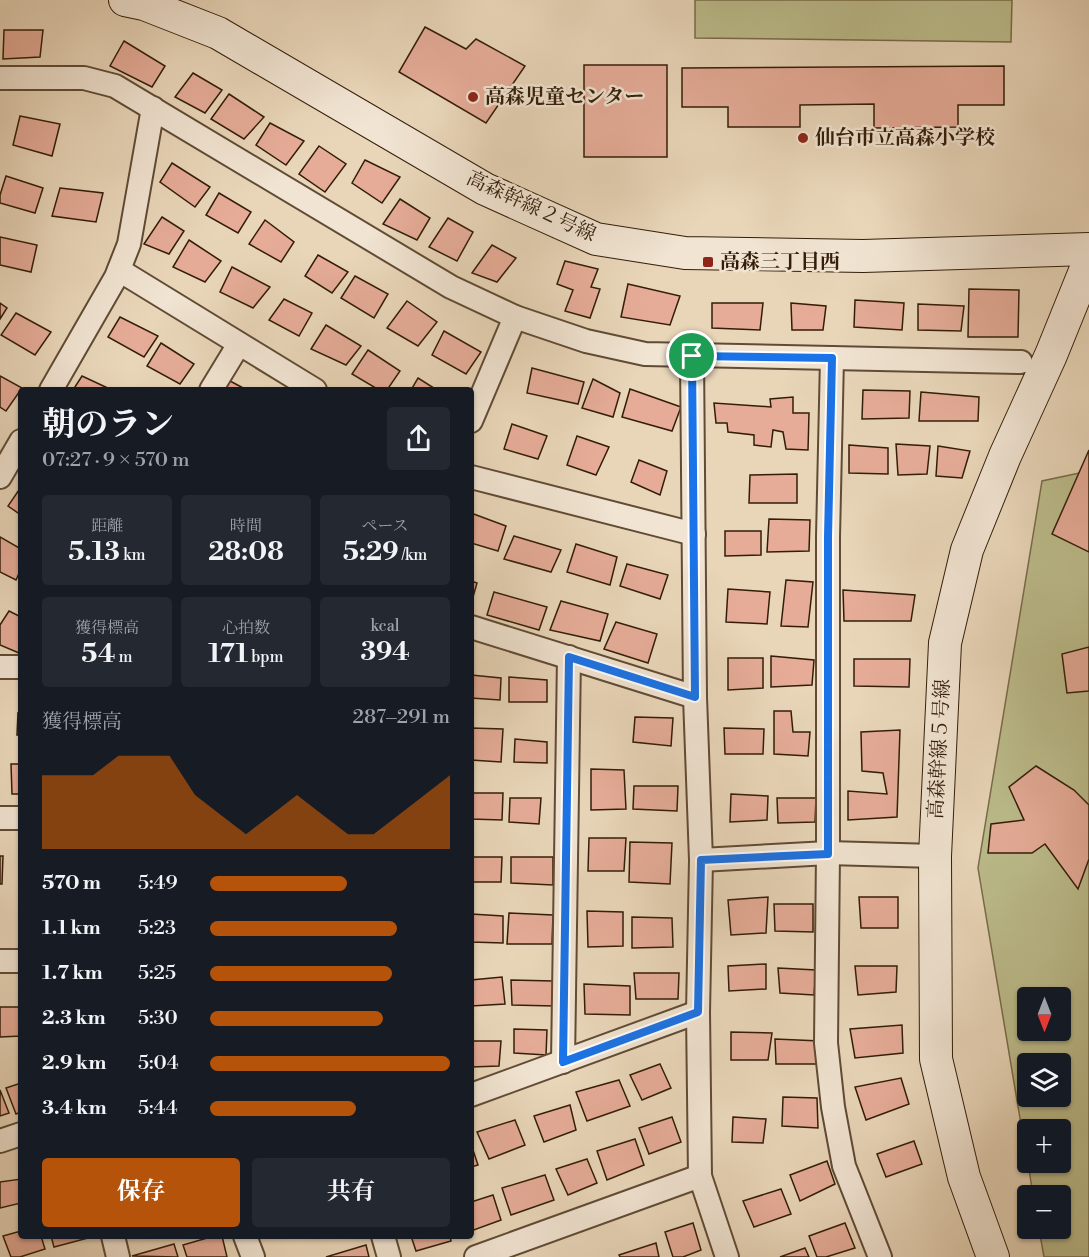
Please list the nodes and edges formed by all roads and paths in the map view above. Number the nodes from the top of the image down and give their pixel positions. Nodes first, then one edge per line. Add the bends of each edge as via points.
1 (125, 0) edge
2 (0, 78) edge
3 (153, 108) junction
4 (1089, 249) edge
5 (1089, 261) edge
6 (119, 270) junction
7 (514, 317) junction
8 (239, 344) junction
9 (692, 356) junction
10 (832, 358) junction
11 (1021, 362) dead end
12 (53, 387) edge
13 (212, 387) edge
14 (310, 387) edge
15 (474, 414) edge
16 (18, 446) edge
17 (0, 477) edge
18 (474, 478) edge
19 (693, 534) junction
20 (474, 628) edge
21 (569, 657) junction
22 (0, 667) edge
23 (18, 667) edge
24 (695, 697) junction
25 (0, 818) edge
26 (18, 818) edge
27 (828, 854) junction
28 (936, 856) junction
29 (701, 860) junction
30 (0, 961) edge
31 (18, 961) edge
32 (698, 1012) junction
33 (563, 1062) junction
34 (474, 1094) edge
35 (18, 1135) edge
36 (0, 1141) edge
37 (700, 1176) junction
38 (113, 1239) edge
39 (246, 1239) edge
40 (384, 1239) edge
41 (118, 1257) edge
42 (253, 1257) edge
43 (388, 1257) edge
44 (476, 1257) edge
45 (727, 1257) edge
46 (880, 1257) edge
47 (993, 1257) edge

1 - 4 street, 高森幹線２号線 via 218,33 485,189 596,239 685,253 863,256
2 - 3 street via 84,78 115,86
3 - 6 street via 129,244
3 - 7 street via 451,287
5 - 28 street, 高森幹線５号線 via 967,550 945,643
6 - 8 street
6 - 12 street
7 - 9 street via 645,354
7 - 15 street
8 - 13 street
8 - 14 street
9 - 10 street
9 - 19 street
10 - 11 street
10 - 27 street
16 - 17 street
18 - 19 street
19 - 24 street
20 - 21 street
21 - 24 street
21 - 33 street
22 - 23 street
24 - 29 street
25 - 26 street
27 - 28 street
27 - 29 street
27 - 46 street via 826,1043 833,1107 844,1166
28 - 47 street, 高森幹線５号線 via 936,1059 964,1177
29 - 32 street
30 - 31 street
32 - 33 street
32 - 37 street
33 - 34 street
35 - 36 street
37 - 44 street
37 - 45 street
38 - 41 street
39 - 42 street
40 - 43 street

